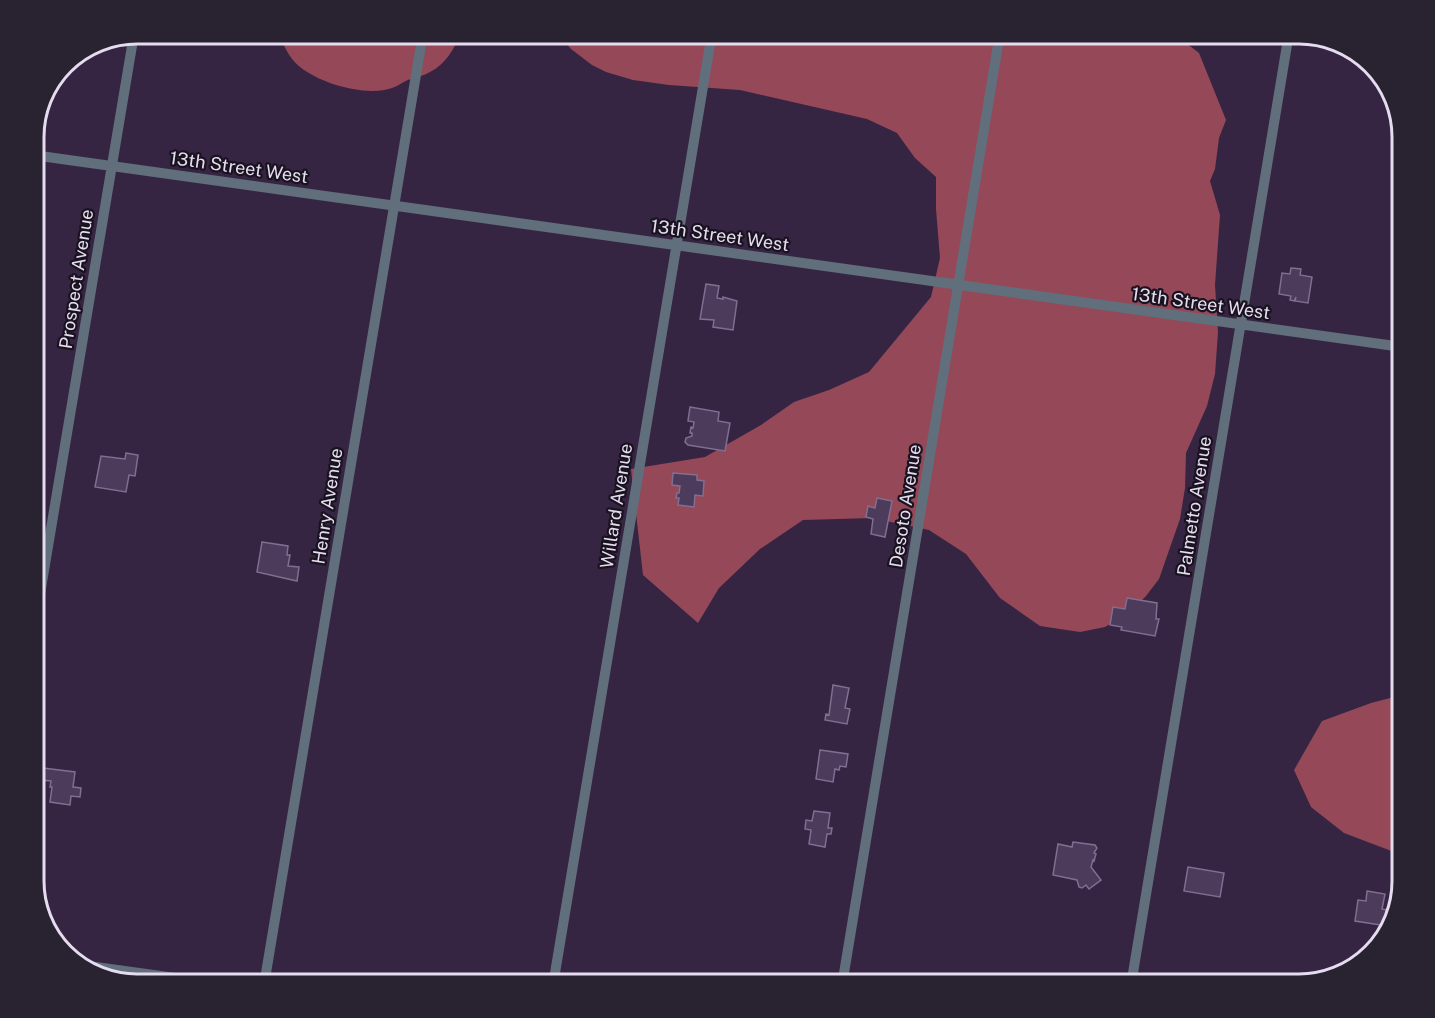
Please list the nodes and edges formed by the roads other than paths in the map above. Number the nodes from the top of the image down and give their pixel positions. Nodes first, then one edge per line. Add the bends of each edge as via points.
1 (132, 44) edge
2 (421, 44) edge
3 (710, 44) edge
4 (998, 44) edge
5 (1287, 44) edge
6 (44, 157) edge
7 (112, 166) junction
8 (394, 206) junction
9 (676, 246) junction
10 (958, 286) junction
11 (1242, 325) junction
12 (1391, 345) edge
13 (44, 571) edge
14 (103, 968) edge
15 (146, 974) edge
16 (266, 974) edge
17 (555, 974) edge
18 (844, 974) edge
19 (1133, 974) edge

1 - 7 street, Prospect Avenue
2 - 8 street, Henry Avenue
3 - 9 street, Willard Avenue
4 - 10 street, Desoto Avenue
5 - 11 street, Palmetto Avenue
6 - 7 street, 13th Street West
7 - 8 street, 13th Street West
7 - 13 street, Prospect Avenue
8 - 9 street, 13th Street West
8 - 16 street, Henry Avenue
9 - 10 street, 13th Street West
9 - 17 street, Willard Avenue
10 - 11 street, 13th Street West
10 - 18 street, Desoto Avenue
11 - 12 street, 13th Street West
11 - 19 street, Palmetto Avenue
14 - 15 street

